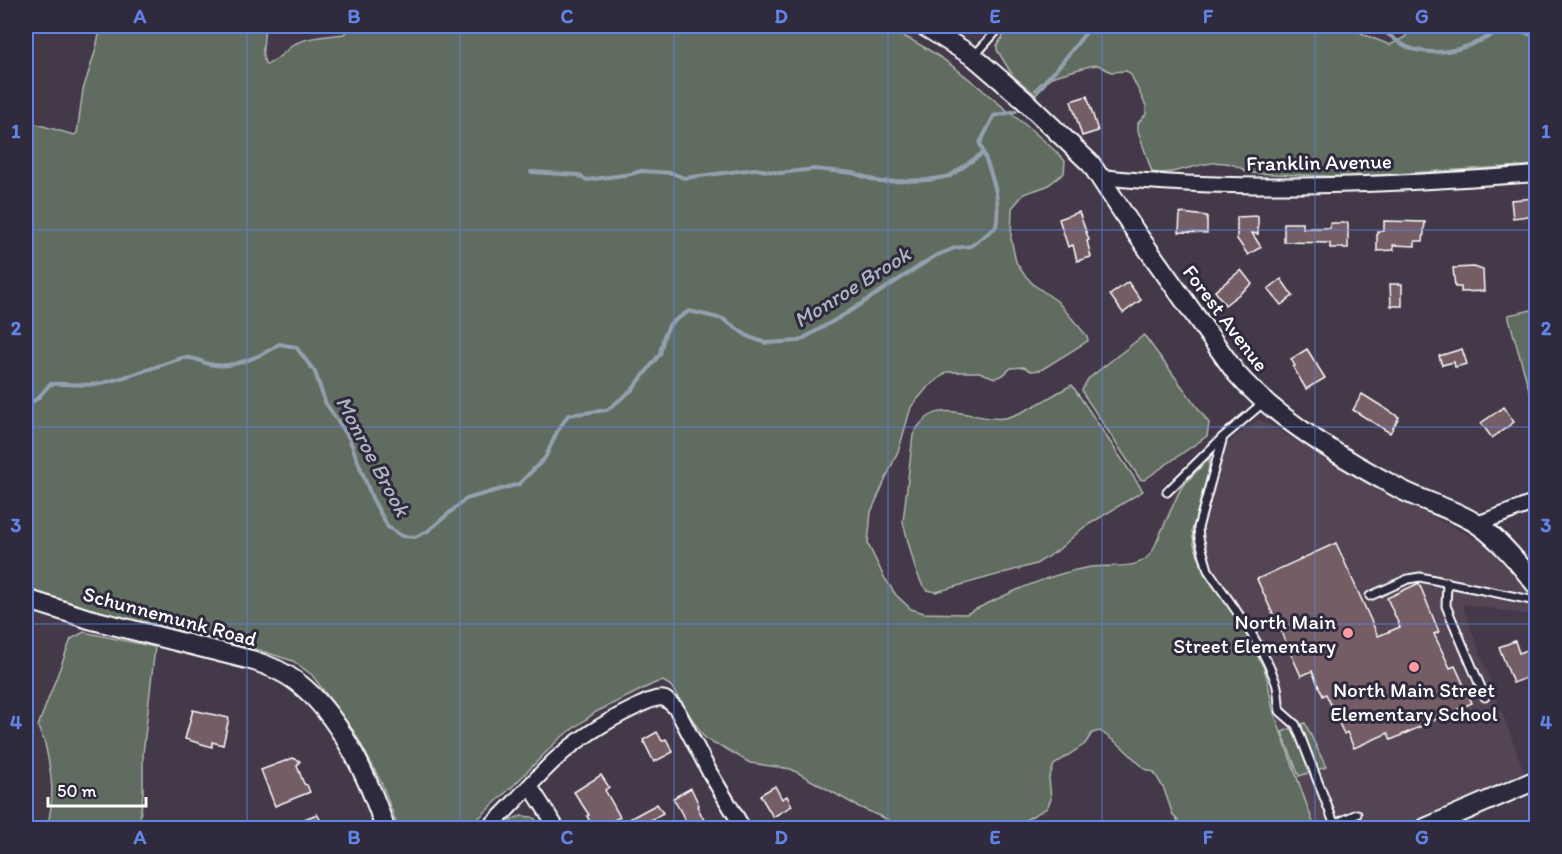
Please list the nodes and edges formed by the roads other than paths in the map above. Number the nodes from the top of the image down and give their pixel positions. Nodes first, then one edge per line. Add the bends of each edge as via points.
1 (924, 26) edge
2 (1002, 26) edge
3 (974, 57) junction
4 (1536, 174) edge
5 (1101, 177) junction
6 (1265, 401) junction
7 (1223, 437) junction
8 (1167, 492) dead end
9 (1536, 502) edge
10 (1477, 524) junction
11 (1447, 582) junction
12 (1536, 585) edge
13 (1370, 596) dead end
14 (26, 599) edge
15 (1536, 601) edge
16 (1485, 697) dead end
17 (1536, 780) edge
18 (530, 786) junction
19 (1356, 814) dead end
20 (1335, 826) edge
21 (385, 828) edge
22 (488, 828) edge
23 (557, 828) edge
24 (743, 828) edge
25 (1425, 828) edge

1 - 3 street, Forest Avenue
2 - 3 lane
3 - 5 street, Forest Avenue via 1092,164
4 - 5 street, Franklin Avenue via 1324,184 1210,184
5 - 6 street, Forest Avenue via 1224,357
6 - 7 lane
6 - 10 street, Forest Avenue via 1308,433 1401,489
7 - 8 lane
7 - 20 lane via 1198,528 1205,562 1244,621 1271,673 1280,711 1296,725
9 - 10 street
10 - 12 street, Forest Avenue via 1494,537
11 - 13 lane via 1414,577
11 - 15 lane
11 - 16 lane via 1446,606
14 - 21 street, Schunnemunk Road via 257,662 299,684 325,711 351,750
17 - 25 street
18 - 22 street
18 - 23 street
18 - 24 street via 558,757 606,723 660,698 668,701 682,718
19 - 20 lane

